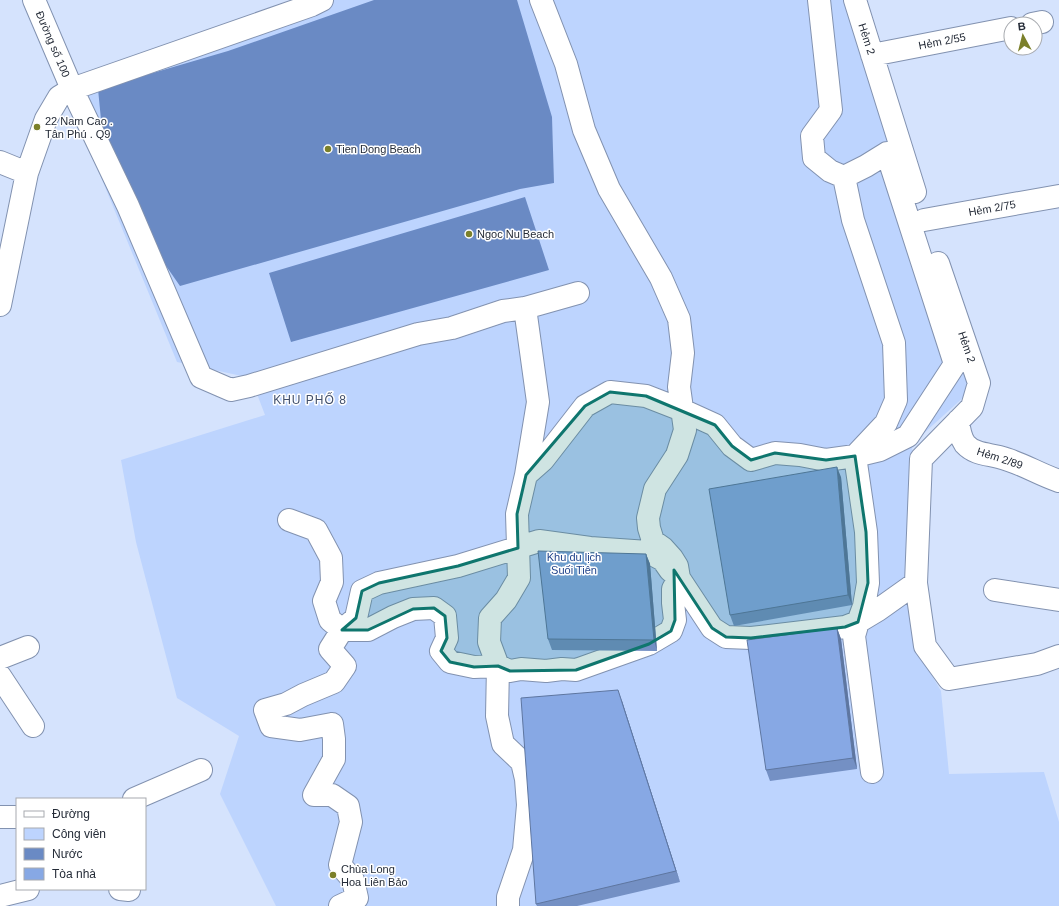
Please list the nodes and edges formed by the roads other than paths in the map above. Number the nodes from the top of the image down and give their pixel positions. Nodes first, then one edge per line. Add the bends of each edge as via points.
1 (34, 0) edge
2 (322, 0) edge
3 (541, 0) edge
4 (819, 0) edge
5 (855, 0) edge
6 (1003, 30) edge
7 (872, 55) junction
8 (72, 89) junction
9 (0, 162) edge
10 (27, 173) junction
11 (844, 177) junction
12 (1059, 196) edge
13 (924, 220) junction
14 (578, 293) dead end
15 (0, 303) edge
16 (525, 308) junction
17 (682, 410) junction
18 (958, 421) junction
19 (855, 456) junction
20 (526, 475) junction
21 (1059, 480) edge
22 (289, 520) dead end
23 (518, 548) junction
24 (679, 578) junction
25 (916, 583) junction
26 (995, 590) dead end
27 (1059, 600) edge
28 (858, 622) junction
29 (342, 630) junction
30 (28, 647) dead end
31 (1059, 656) edge
32 (0, 658) edge
33 (498, 666) junction
34 (0, 676) edge
35 (33, 726) dead end
36 (201, 770) dead end
37 (872, 772) dead end
38 (136, 798) edge
39 (0, 817) edge
40 (16, 817) edge
41 (24, 890) edge
42 (0, 896) edge
43 (340, 906) edge
44 (508, 906) edge

1 - 8 street, Đường số 100
2 - 8 street via 312,6
3 - 17 street via 566,64 584,130 609,189 661,278 679,319 684,353 679,387
4 - 11 street via 831,110 812,136 814,158 830,171
5 - 7 street, Hẻm 2
6 - 7 street, Hẻm 2/55
7 - 13 street, Hẻm 2
8 - 10 street via 59,97 46,119
8 - 16 street, Đường số 100 via 128,206 201,377 231,390 237,389 418,334 452,328 504,311
9 - 10 street
10 - 15 street
11 - 19 street via 853,220 894,343 895,364 896,400 886,422
11 - 19 street via 887,153 955,364 908,436 880,450
12 - 13 street, Hẻm 2/75
13 - 18 street, Hẻm 2 via 979,382 972,407
14 - 16 street, Đường số 100
16 - 20 street via 538,402
17 - 19 street via 715,425 732,446 751,460 775,453 826,460
17 - 20 street via 646,396 610,392 585,406 543,460
17 - 24 street via 685,430 677,454 655,488 648,518 653,540 672,558 677,566
18 - 21 street, Hẻm 2/89 via 960,435 965,444 977,452 1016,461
18 - 25 street, Hẻm 2 via 921,459
19 - 28 street via 866,532 868,583
20 - 23 street via 517,514
22 - 29 street via 316,530 332,558 332,582 324,601 330,620
23 - 24 street via 539,541 648,552 662,560
23 - 29 street via 458,566 379,583 362,592 356,618
23 - 33 street via 519,578 506,600 490,618 489,642
24 - 28 street via 712,628 726,637 752,638 845,627
24 - 33 street via 673,589 675,620 671,631 649,644 576,670 510,671
25 - 28 street
25 - 31 street, Hẻm 2 via 925,646 949,680 1036,664
26 - 27 street
28 - 37 street via 854,636
29 - 33 street via 368,630 413,609 434,608 445,616 447,638 441,651 450,662 474,667
29 - 43 street via 330,649 345,666 334,682 286,704 265,710 271,726 282,729 300,730 332,724 334,759 314,795 332,796 348,806 351,822 340,865 354,880 357,898
30 - 32 street
33 - 44 street via 497,716 503,744 522,762 528,805 524,850 508,898
34 - 35 street
36 - 38 street
39 - 40 street
41 - 42 street

